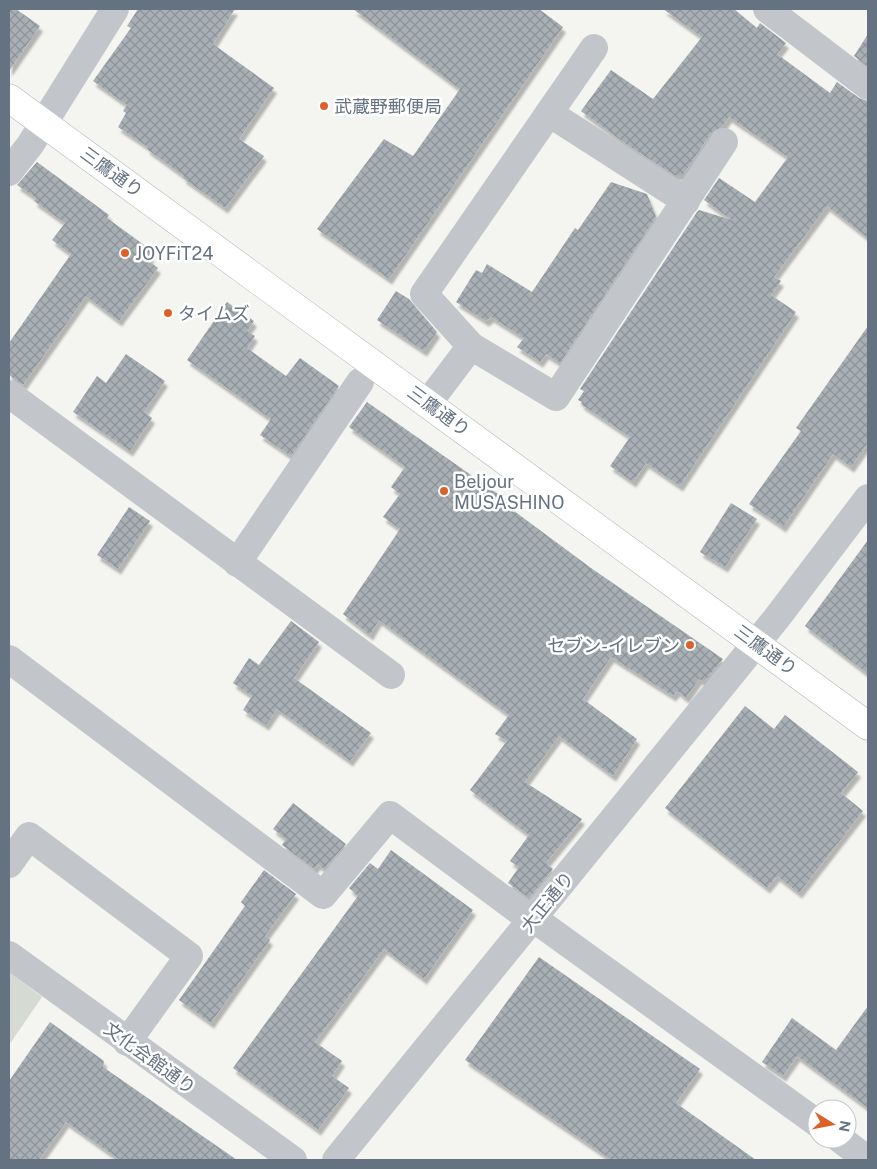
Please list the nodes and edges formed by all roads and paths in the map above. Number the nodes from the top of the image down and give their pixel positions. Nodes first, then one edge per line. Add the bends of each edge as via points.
1 (115, 9) edge
2 (767, 9) edge
3 (594, 48) dead end
4 (868, 86) edge
5 (9, 98) edge
6 (549, 114) junction
7 (43, 122) junction
8 (724, 142) dead end
9 (9, 172) edge
10 (686, 201) junction
11 (471, 346) junction
12 (360, 382) dead end
13 (9, 394) edge
14 (428, 404) junction
15 (868, 498) edge
16 (237, 563) junction
17 (757, 643) junction
18 (9, 659) edge
19 (391, 675) dead end
20 (868, 726) edge
21 (9, 864) edge
22 (533, 919) junction
23 (9, 955) edge
24 (127, 1042) junction
25 (807, 1116) edge
26 (853, 1149) edge
27 (293, 1160) edge
28 (336, 1160) edge
29 (868, 1160) edge

1 - 7 street
2 - 4 street
3 - 6 street
5 - 7 main road, 三鷹通り
6 - 10 street
6 - 11 street via 424,294
7 - 9 street
7 - 14 main road, 三鷹通り
8 - 10 street
10 - 11 street via 556,397
11 - 14 street
12 - 16 street
13 - 16 street
14 - 17 main road, 三鷹通り
15 - 17 street, 大正通り
16 - 19 street
17 - 20 main road, 三鷹通り
17 - 22 street, 大正通り
18 - 22 street via 323,895 390,815
21 - 24 street via 29,836 188,956
22 - 25 street
22 - 28 street, 大正通り
23 - 24 street, 文化会館通り
24 - 27 street, 文化会館通り
26 - 29 street

